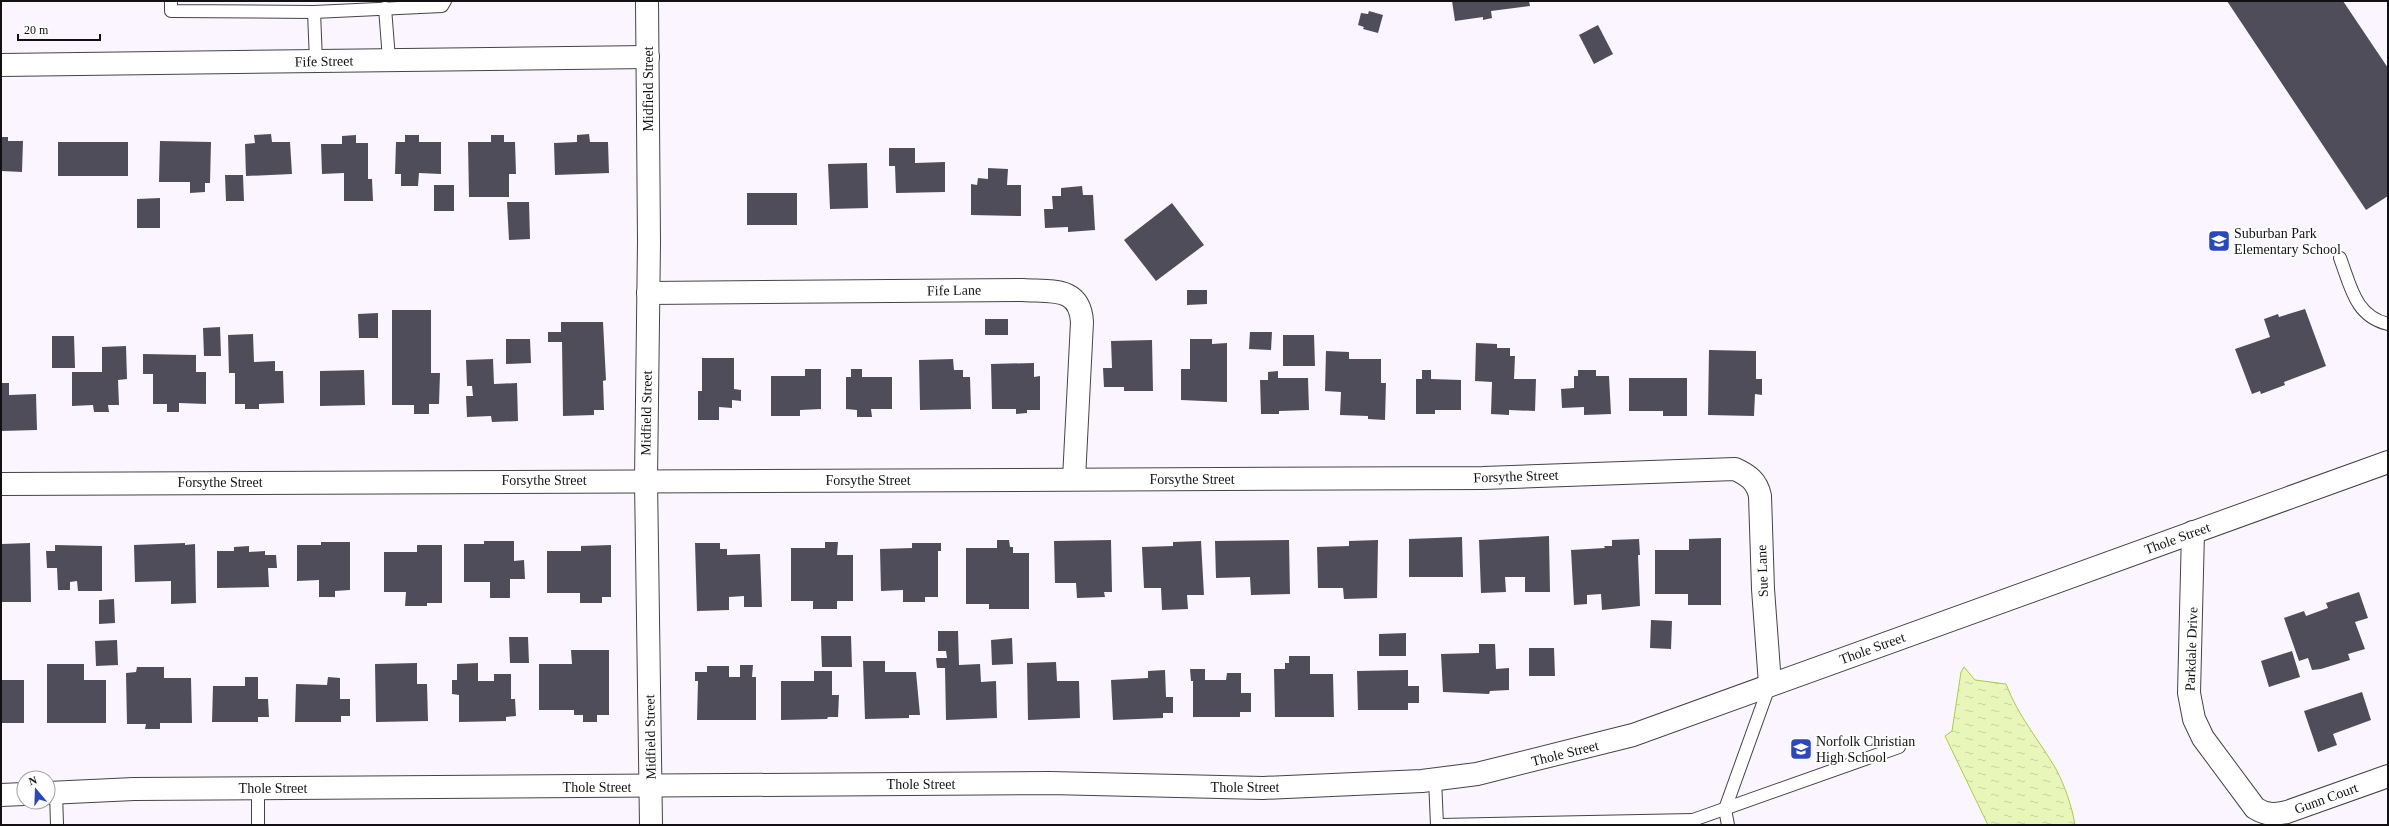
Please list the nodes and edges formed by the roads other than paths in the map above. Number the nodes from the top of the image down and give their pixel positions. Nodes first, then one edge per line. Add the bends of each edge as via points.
1 (171, 1) edge
2 (445, 1) edge
3 (647, 1) edge
4 (385, 8) junction
5 (314, 12) junction
6 (648, 57) junction
7 (389, 60) junction
8 (316, 61) junction
9 (1, 65) edge
10 (2340, 258) dead end
11 (648, 293) junction
12 (2388, 324) edge
13 (2388, 462) edge
14 (1735, 469) joint
15 (1074, 479) junction
16 (646, 480) junction
17 (1, 484) edge
18 (2193, 532) junction
19 (1770, 684) junction
20 (1899, 747) dead end
21 (2388, 776) edge
22 (1435, 779) junction
23 (650, 786) junction
24 (258, 788) junction
25 (56, 793) edge
26 (16, 794) edge
27 (1, 795) edge
28 (1725, 809) junction
29 (55, 810) edge
30 (2263, 813) joint
31 (1690, 823) edge
32 (57, 825) edge
33 (258, 825) edge
34 (651, 825) edge
35 (1437, 825) edge
36 (1441, 825) edge
37 (1728, 825) edge

1 - 5 lane via 171,11
2 - 4 lane via 442,6
3 - 6 street, Midfield Street
4 - 5 lane
4 - 7 lane
5 - 8 lane
6 - 7 street, Fife Street
6 - 11 street, Midfield Street
7 - 8 street, Fife Street
8 - 9 street, Fife Street
10 - 12 lane via 2362,310 2375,321
11 - 15 street, Fife Lane via 1015,290 1066,293 1077,301 1082,311
11 - 16 street, Midfield Street
13 - 18 street, Thole Street
14 - 15 street, Forsythe Street via 1483,478
14 - 19 street, Sue Lane via 1748,474 1758,488 1760,496
15 - 16 street, Forsythe Street
16 - 17 street, Forsythe Street
16 - 23 street, Midfield Street
18 - 19 street, Thole Street
18 - 30 street, Parkdale Drive via 2189,694 2194,719 2208,745 2255,808
19 - 22 street, Thole Street via 1707,710 1633,735 1477,774
19 - 28 lane
20 - 28 lane
21 - 30 street, Gunn Court via 2287,812 2274,815
22 - 23 street, Thole Street via 1263,788 1050,783
22 - 35 lane
23 - 24 street, Thole Street
23 - 34 street, Midfield Street
24 - 25 street, Thole Street
24 - 33 lane
26 - 27 street
28 - 31 lane
28 - 37 lane
29 - 32 lane
31 - 36 lane

